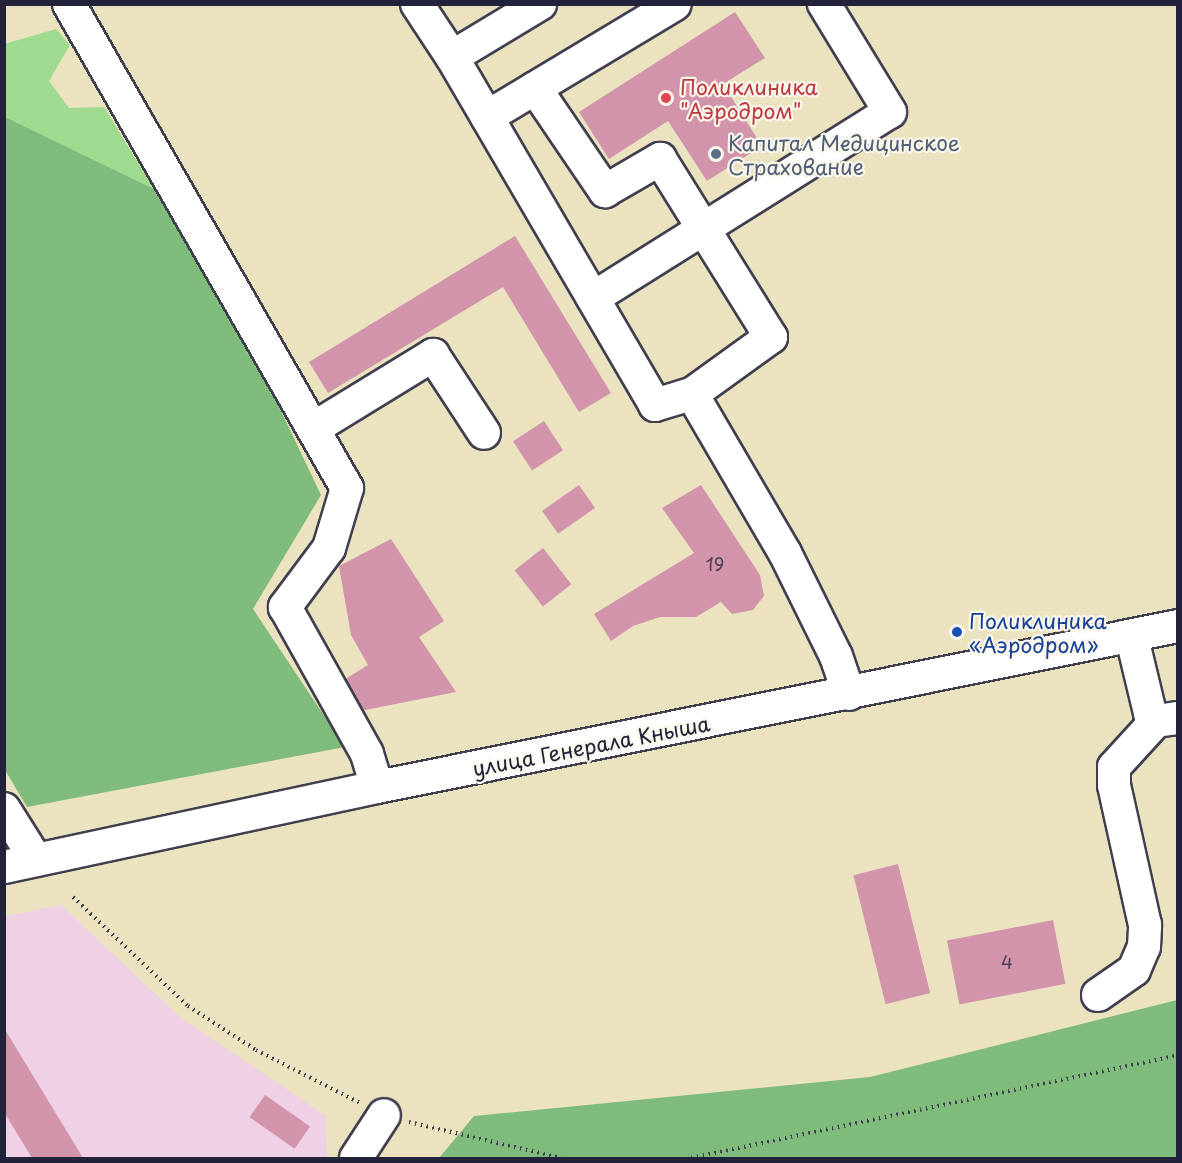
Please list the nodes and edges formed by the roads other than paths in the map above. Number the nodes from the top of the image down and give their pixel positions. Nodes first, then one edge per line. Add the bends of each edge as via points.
1 (69, 4) edge
2 (417, 4) edge
3 (540, 4) edge
4 (675, 4) edge
5 (824, 4) edge
6 (643, 13) edge
7 (452, 57) junction
8 (535, 88) junction
9 (487, 117) junction
10 (705, 228) junction
11 (592, 298) junction
12 (692, 394) junction
13 (314, 428) junction
14 (484, 433) dead end
15 (1178, 627) edge
16 (1132, 638) junction
17 (849, 694) junction
18 (1167, 719) edge
19 (377, 787) junction
20 (4, 809) edge
21 (36, 860) junction
22 (4, 867) edge
23 (1098, 995) dead end
24 (384, 1115) road end
25 (356, 1158) edge

1 - 13 street
2 - 7 street
3 - 7 street
4 - 6 street
5 - 10 street via 890,112
6 - 8 street
7 - 9 street
8 - 9 street
8 - 10 street via 605,191 660,159
9 - 11 street
10 - 11 street
10 - 12 street via 771,337
11 - 12 street via 655,405
12 - 17 street via 785,553 836,656
13 - 14 street via 433,355
13 - 19 street via 347,488 329,548 285,607 367,754
15 - 16 street, улица Генерала Кныша
16 - 17 street, улица Генерала Кныша
16 - 18 street via 1150,713
17 - 19 street, улица Генерала Кныша
18 - 23 street via 1114,767 1113,785 1145,925 1144,947 1134,970
19 - 21 street, улица Генерала Кныша
20 - 21 street
21 - 22 street, улица Генерала Кныша
24 - 25 street

